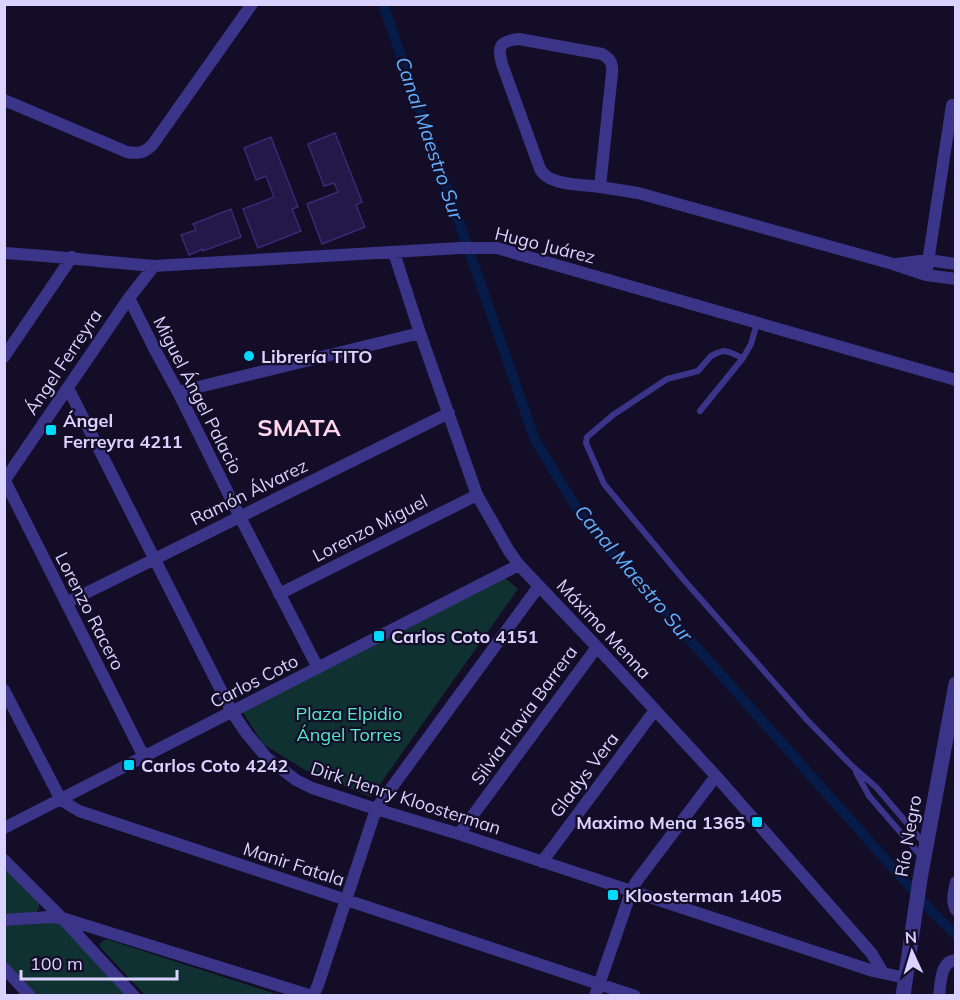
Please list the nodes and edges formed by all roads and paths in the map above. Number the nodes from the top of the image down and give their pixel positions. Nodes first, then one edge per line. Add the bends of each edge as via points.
1 (252, 4) edge
2 (4, 100) edge
3 (952, 105) dead end
4 (600, 187) junction
5 (4, 253) edge
6 (394, 253) junction
7 (72, 257) junction
8 (927, 260) junction
9 (893, 264) junction
10 (956, 264) edge
11 (154, 266) junction
12 (926, 275) junction
13 (956, 279) edge
14 (129, 298) junction
15 (757, 323) junction
16 (420, 333) junction
17 (4, 357) edge
18 (743, 358) junction
19 (956, 380) edge
20 (68, 388) junction
21 (178, 392) junction
22 (700, 411) dead end
23 (449, 413) junction
24 (5, 481) edge
25 (477, 495) junction
26 (240, 517) junction
27 (154, 559) junction
28 (519, 565) junction
29 (539, 586) junction
30 (279, 594) junction
31 (66, 603) junction
32 (597, 647) junction
33 (318, 668) junction
34 (956, 684) edge
35 (4, 690) edge
36 (655, 710) junction
37 (232, 712) junction
38 (144, 757) junction
39 (852, 766) junction
40 (716, 776) junction
41 (61, 800) junction
42 (376, 809) junction
43 (4, 828) edge
44 (459, 834) junction
45 (925, 852) junction
46 (4, 860) edge
47 (542, 862) junction
48 (956, 882) edge
49 (631, 892) junction
50 (347, 901) junction
51 (955, 908) edge
52 (62, 918) junction
53 (4, 920) edge
54 (951, 961) edge
55 (4, 968) edge
56 (883, 973) junction
57 (906, 978) junction
58 (597, 990) edge
59 (30, 996) edge
60 (134, 996) edge
61 (312, 996) edge
62 (635, 996) edge
63 (903, 996) edge
64 (939, 996) edge

1 - 2 street via 153,144 142,153 127,152
3 - 8 street
4 - 4 street via 613,66 610,60 602,54 519,39 503,43 499,52 502,64 544,174 559,182
4 - 9 street via 638,193
5 - 7 street, Hugo Juárez
6 - 11 street, Hugo Juárez
6 - 15 street, Hugo Juárez via 496,248
6 - 16 street, Máximo Menna
7 - 11 street, Hugo Juárez
7 - 17 street
8 - 9 street
8 - 10 street
8 - 12 street
9 - 12 street
11 - 14 street, Ángel Ferreyra
12 - 13 street
14 - 20 street, Ángel Ferreyra
14 - 21 street, Miguel Ángel Palacio
15 - 18 lane
15 - 19 street, Hugo Juárez
16 - 21 street
16 - 23 street, Máximo Menna
18 - 22 lane
18 - 39 lane via 723,351 711,356 698,371 667,379 613,415 587,437 586,443 604,484 699,598
20 - 24 street, Ángel Ferreyra
20 - 27 street, Dirk Henry Kloosterman
21 - 26 street, Miguel Ángel Palacio
23 - 25 street, Máximo Menna
23 - 26 street, Ramón Álvarez
24 - 31 street, Lorenzo Racero
25 - 28 street, Máximo Menna
25 - 30 street, Lorenzo Miguel
26 - 27 street, Ramón Álvarez
26 - 30 street, Miguel Ángel Palacio
27 - 31 street, Ramón Álvarez
27 - 37 street, Dirk Henry Kloosterman
28 - 29 street, Máximo Menna
28 - 33 street, Carlos Coto
29 - 32 street, Máximo Menna
29 - 42 street
30 - 33 street, Miguel Ángel Palacio
31 - 38 street, Lorenzo Racero
32 - 36 street, Máximo Menna
32 - 44 street, Silvia Flavia Barrera
33 - 37 street, Carlos Coto
34 - 45 street, Río Negro
35 - 41 street
36 - 40 street, Máximo Menna
36 - 47 street, Gladys Vera
37 - 38 street, Carlos Coto
37 - 42 street, Dirk Henry Kloosterman via 267,758 296,780
38 - 41 street, Carlos Coto
39 - 45 lane via 876,787
39 - 45 lane via 869,796
40 - 49 street
40 - 56 street, Máximo Menna via 872,954
41 - 43 street, Carlos Coto
41 - 50 street, Manir Fatala via 79,811
42 - 44 street, Dirk Henry Kloosterman
42 - 50 street
44 - 47 street, Dirk Henry Kloosterman
45 - 57 street, Río Negro
46 - 52 street
47 - 49 street, Dirk Henry Kloosterman
48 - 51 street
49 - 56 street, Dirk Henry Kloosterman
49 - 58 street
50 - 58 street, Manir Fatala
50 - 61 street
52 - 53 street
52 - 60 street
52 - 61 street
54 - 64 street via 943,970
55 - 59 street
56 - 57 street, Dirk Henry Kloosterman
57 - 63 street, Río Negro
58 - 62 street, Manir Fatala

